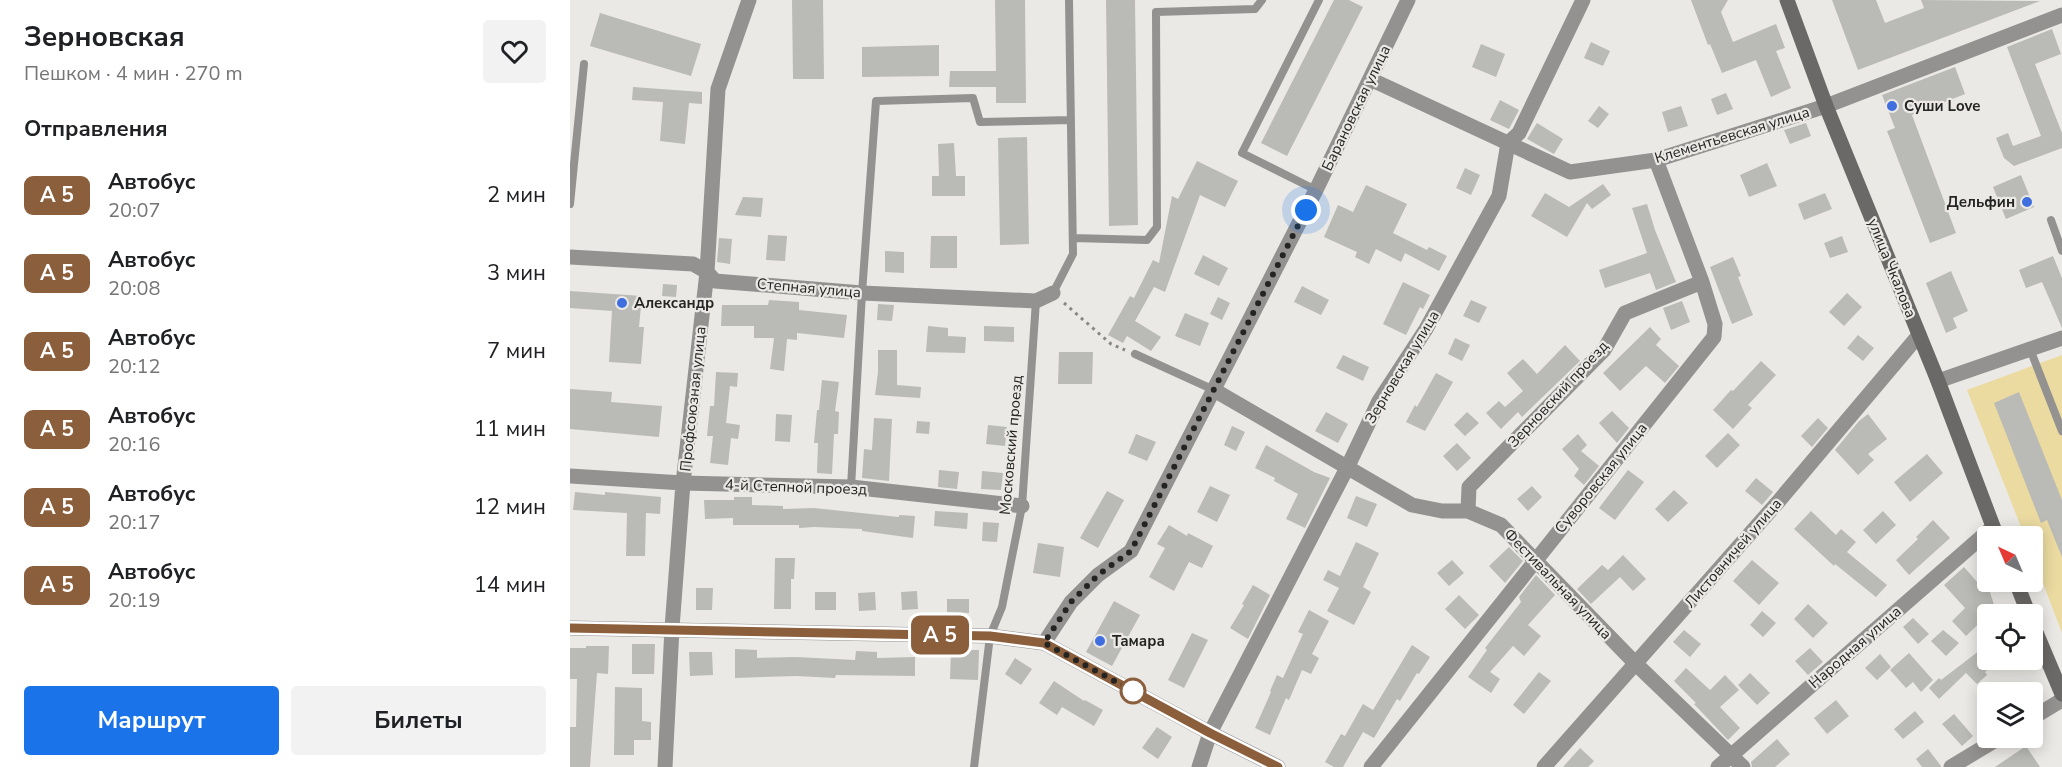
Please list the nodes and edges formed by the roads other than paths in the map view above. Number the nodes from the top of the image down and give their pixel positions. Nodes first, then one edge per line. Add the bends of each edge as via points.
1 (748, 0) edge
2 (1069, 0) edge
3 (1262, 0) edge
4 (1319, 0) edge
5 (1408, 0) edge
6 (1583, 0) edge
7 (1786, 0) edge
8 (2062, 15) edge
9 (584, 64) dead end
10 (1370, 79) junction
11 (1826, 106) junction
12 (1071, 120) junction
13 (1508, 143) junction
14 (1656, 160) junction
15 (1316, 190) junction
16 (570, 204) edge
17 (2051, 220) dead end
18 (1073, 238) junction
19 (2062, 251) edge
20 (570, 257) edge
21 (707, 272) junction
22 (1702, 282) junction
23 (862, 293) junction
24 (1053, 293) joint
25 (1036, 301) junction
26 (1919, 335) junction
27 (2062, 338) edge
28 (2030, 349) junction
29 (1135, 354) road end
30 (1938, 381) junction
31 (1214, 390) junction
32 (2062, 431) edge
33 (1348, 466) junction
34 (570, 476) edge
35 (683, 483) junction
36 (852, 487) junction
37 (1022, 506) junction
38 (1468, 511) junction
39 (1993, 526) edge
40 (1977, 547) edge
41 (1535, 561) junction
42 (570, 628) edge
43 (672, 628) junction
44 (990, 636) junction
45 (1044, 643) junction
46 (2043, 649) edge
47 (1636, 664) junction
48 (2062, 694) edge
49 (2062, 700) edge
50 (2043, 711) edge
51 (1210, 733) junction
52 (1982, 748) edge
53 (1731, 756) junction
54 (665, 767) edge
55 (974, 767) edge
56 (1198, 767) edge
57 (1278, 767) edge
58 (1371, 767) edge
59 (1544, 767) edge
60 (1718, 767) edge
61 (1743, 767) edge
62 (1951, 767) edge

1 - 21 street, Профсоюзная улица via 718,89
2 - 12 lane
3 - 18 lane via 1255,9 1156,12 1157,226 1147,240
4 - 15 lane via 1242,153
5 - 10 street, Барановская улица
6 - 13 street, Зерновская улица via 1519,133
7 - 11 main road, улица Чкалова
8 - 11 street, Клементьевская улица
9 - 16 lane
10 - 13 street, Клементьевская улица
10 - 15 street, Барановская улица
11 - 14 street, Клементьевская улица
11 - 26 main road, улица Чкалова
12 - 18 lane
12 - 23 lane via 980,122 973,98 876,101
13 - 14 street, Клементьевская улица via 1570,172
13 - 33 street, Зерновская улица via 1499,196 1426,329 1379,401
14 - 22 street, Суворовская улица
15 - 31 street, Барановская улица
17 - 19 lane
18 - 24 lane via 1073,254
20 - 21 street, Степная улица via 693,264
21 - 23 street, Степная улица via 715,281
21 - 35 street, Профсоюзная улица
22 - 38 street, Зерновский проезд via 1625,313 1604,350 1469,487
22 - 41 street, Суворовская улица via 1715,324 1714,337
23 - 25 street, Степная улица
23 - 36 lane
24 - 25 street, Степная улица
25 - 37 lane, Московский проезд
26 - 30 main road, улица Чкалова
26 - 47 street, Листовничей улица
27 - 28 street
28 - 30 street
28 - 32 lane
29 - 31 lane
30 - 39 main road, улица Чкалова
31 - 33 street, Фестивальная улица
31 - 45 street, Барановская улица via 1131,551 1098,575 1071,602
33 - 38 street, Фестивальная улица via 1412,505
33 - 51 street, Зерновская улица
34 - 35 street, 4-й Степной проезд
35 - 36 street, 4-й Степной проезд
35 - 43 street, Профсоюзная улица
36 - 37 street, 4-й Степной проезд
37 - 44 lane, Московский проезд via 1002,607
38 - 41 street, Фестивальная улица via 1501,525
40 - 53 street, Народная улица
41 - 47 street, Фестивальная улица
41 - 58 street, Суворовская улица
42 - 43 street
43 - 44 street
43 - 54 street, Профсоюзная улица
44 - 45 street
44 - 55 lane, Московский проезд
45 - 51 street
46 - 48 main road
47 - 53 street, Фестивальная улица
47 - 59 street, Листовничей улица
49 - 50 street
51 - 56 street, Зерновская улица
51 - 57 street
52 - 62 street
53 - 60 street, Народная улица
53 - 61 street, Фестивальная улица

